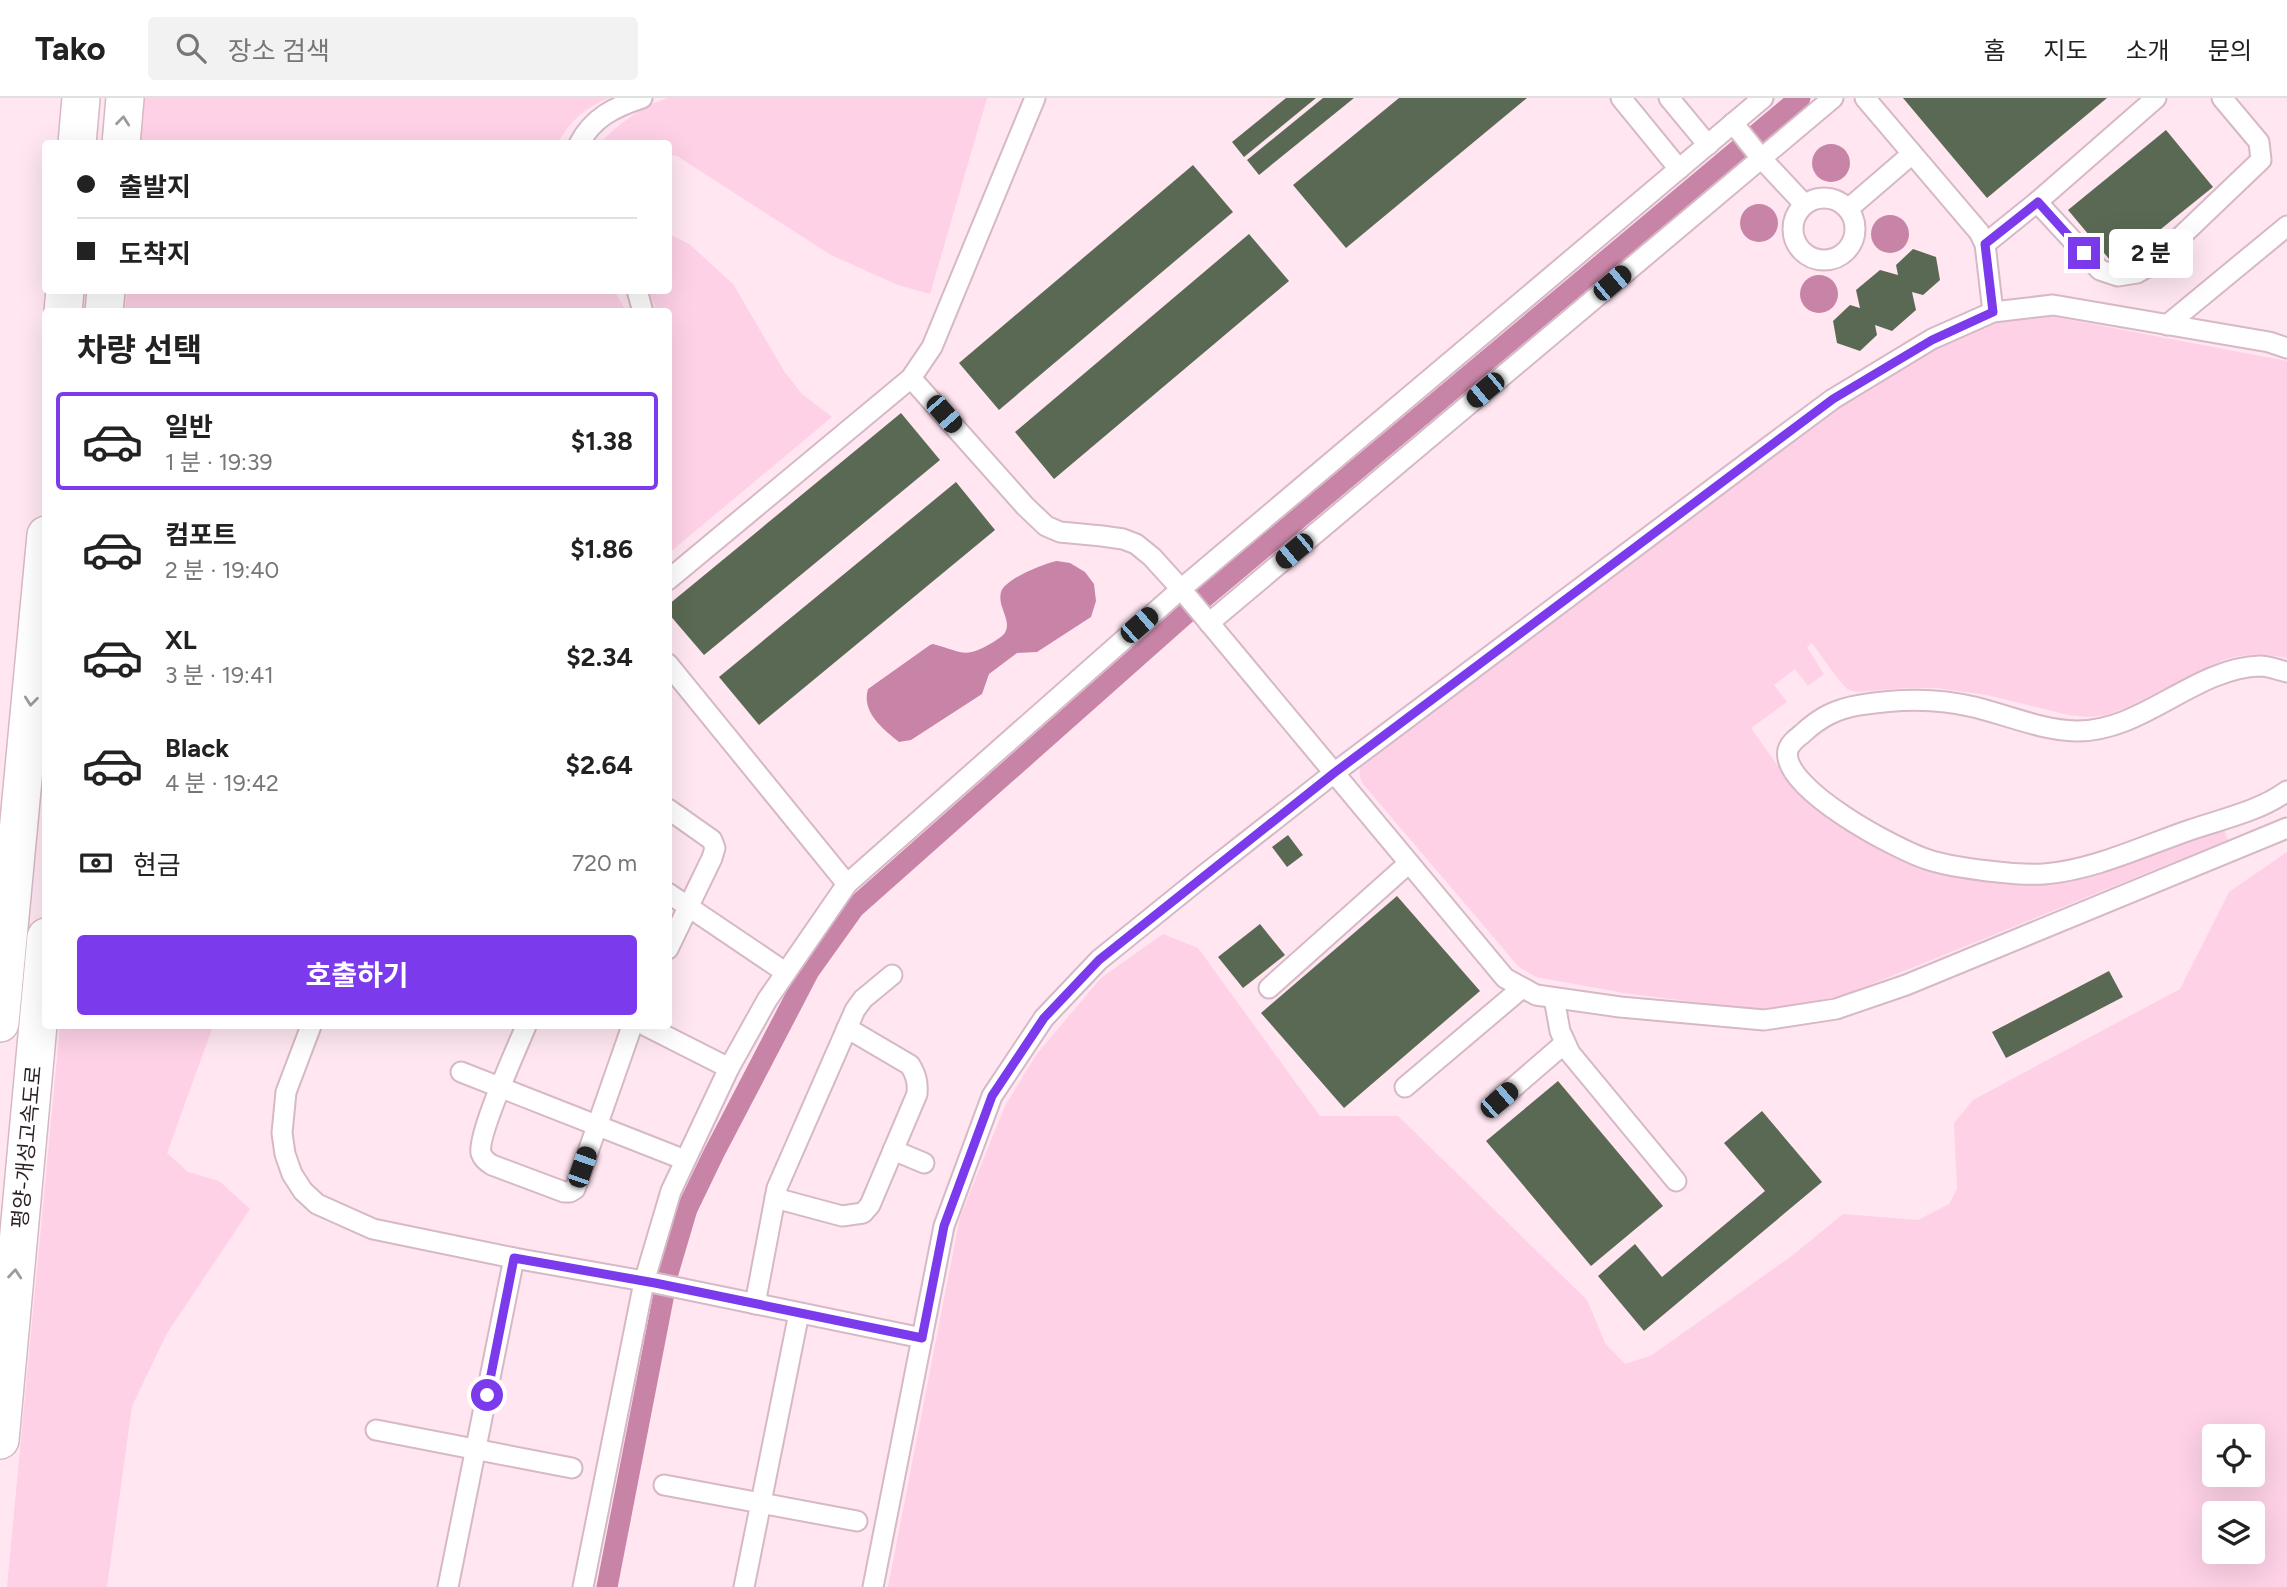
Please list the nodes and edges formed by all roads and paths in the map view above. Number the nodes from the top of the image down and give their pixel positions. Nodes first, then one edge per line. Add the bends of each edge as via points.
1 (80, 98) edge
2 (125, 98) edge
3 (642, 98) edge
4 (1035, 98) edge
5 (1621, 98) edge
6 (1670, 98) edge
7 (1763, 98) edge
8 (1833, 98) edge
9 (1865, 98) edge
10 (2156, 98) edge
11 (2222, 98) edge
12 (1737, 128) junction
13 (77, 140) edge
14 (121, 140) edge
15 (581, 140) edge
16 (1708, 145) junction
17 (1757, 153) junction
18 (1912, 155) junction
19 (1679, 169) junction
20 (2038, 202) junction
21 (1804, 204) junction
22 (1849, 209) junction
23 (2287, 226) edge
24 (1985, 244) junction
25 (1993, 312) junction
26 (2167, 325) junction
27 (2287, 348) edge
28 (911, 378) junction
29 (42, 577) edge
30 (672, 577) edge
31 (1195, 605) junction
32 (672, 669) edge
33 (2287, 672) edge
34 (1334, 773) junction
35 (2287, 791) edge
36 (2247, 810) junction
37 (672, 812) edge
38 (2287, 828) edge
39 (2258, 840) junction
40 (1409, 863) junction
41 (847, 884) junction
42 (672, 896) edge
43 (689, 907) junction
44 (672, 941) edge
45 (785, 972) junction
46 (892, 975) dead end
47 (42, 981) edge
48 (1269, 988) dead end
49 (1522, 988) junction
50 (1554, 998) junction
51 (0, 1023) edge
52 (847, 1028) junction
53 (310, 1029) edge
54 (525, 1029) edge
55 (631, 1029) edge
56 (652, 1029) edge
57 (1565, 1043) junction
58 (729, 1068) junction
59 (461, 1072) dead end
60 (501, 1087) junction
61 (1405, 1087) dead end
62 (1499, 1100) dead end
63 (596, 1125) junction
64 (893, 1150) junction
65 (685, 1160) junction
66 (924, 1163) dead end
67 (1676, 1181) dead end
68 (775, 1198) junction
69 (514, 1258) junction
70 (650, 1282) junction
71 (755, 1304) junction
72 (799, 1313) junction
73 (922, 1338) junction
74 (376, 1430) dead end
75 (0, 1440) edge
76 (476, 1449) junction
77 (572, 1468) dead end
78 (664, 1485) dead end
79 (761, 1504) junction
80 (857, 1521) dead end
81 (448, 1587) edge
82 (583, 1587) edge
83 (744, 1587) edge
84 (873, 1587) edge

1 - 13 highway
14 -> 2 highway
3 - 15 street via 603,114
4 - 28 street via 932,347
5 - 19 street
6 - 16 street
7 - 12 street
8 - 17 street
9 - 18 street
10 - 20 street
11 - 20 street via 2259,142 2262,160 2137,273 2118,276 2100,270
12 - 16 street
12 - 17 street
16 - 19 street
17 - 21 street
17 - 31 street
18 - 22 street
18 - 24 street
19 - 31 street
20 - 24 street
21 - 22 street via 1822,197
21 - 22 street via 1794,221 1795,240 1807,255 1826,260 1851,245 1856,226
23 - 26 street
24 - 25 street
25 - 26 street via 2053,305
25 - 34 street via 1932,340 1833,399
26 - 27 street
28 - 30 street
28 - 31 street via 1046,526 1136,544
29 -> 51 highway
31 - 34 street
31 - 41 street
32 - 41 street
33 - 36 street via 2263,666 2235,670 2118,724 2095,730 2046,727 1971,706 1911,701 1861,705 1828,713 1788,751 1798,778 1888,844 1931,861 1988,870 2042,874 2078,868
34 - 40 street
34 - 73 street via 1099,960 1044,1018 992,1096 965,1166 944,1226
35 - 36 street
36 - 39 street
37 - 43 street via 712,840 715,848
38 - 39 street
39 - 50 street via 1906,985 1836,1009 1764,1020
40 - 48 street
40 - 49 street via 1505,978
41 - 45 street
42 - 43 street
43 - 44 street
43 - 45 street
45 - 58 street
46 - 52 street via 863,999
75 -> 47 highway, 평양-개성고속도로
49 - 50 street
49 - 61 street
50 - 57 street
52 - 64 street via 910,1065 916,1075 917,1094
52 - 68 street
53 - 69 street via 286,1092 282,1133 292,1174 303,1191 317,1204 373,1229
54 - 60 street
55 - 63 street
56 - 58 street
57 - 62 street
57 - 67 street
58 - 65 street
59 - 60 street
60 - 63 street
60 - 63 street via 481,1142 483,1158 492,1165 570,1192 575,1189
63 - 65 street
64 - 66 street
64 - 68 street via 863,1213 842,1216
65 - 70 street via 671,1191
68 - 71 street
69 - 70 street
69 - 76 street
70 - 71 street
70 - 82 street
71 - 72 street
72 - 73 street
72 - 79 street
73 - 84 street
74 - 76 street
76 - 77 street
76 - 81 street
78 - 79 street
79 - 80 street
79 - 83 street

